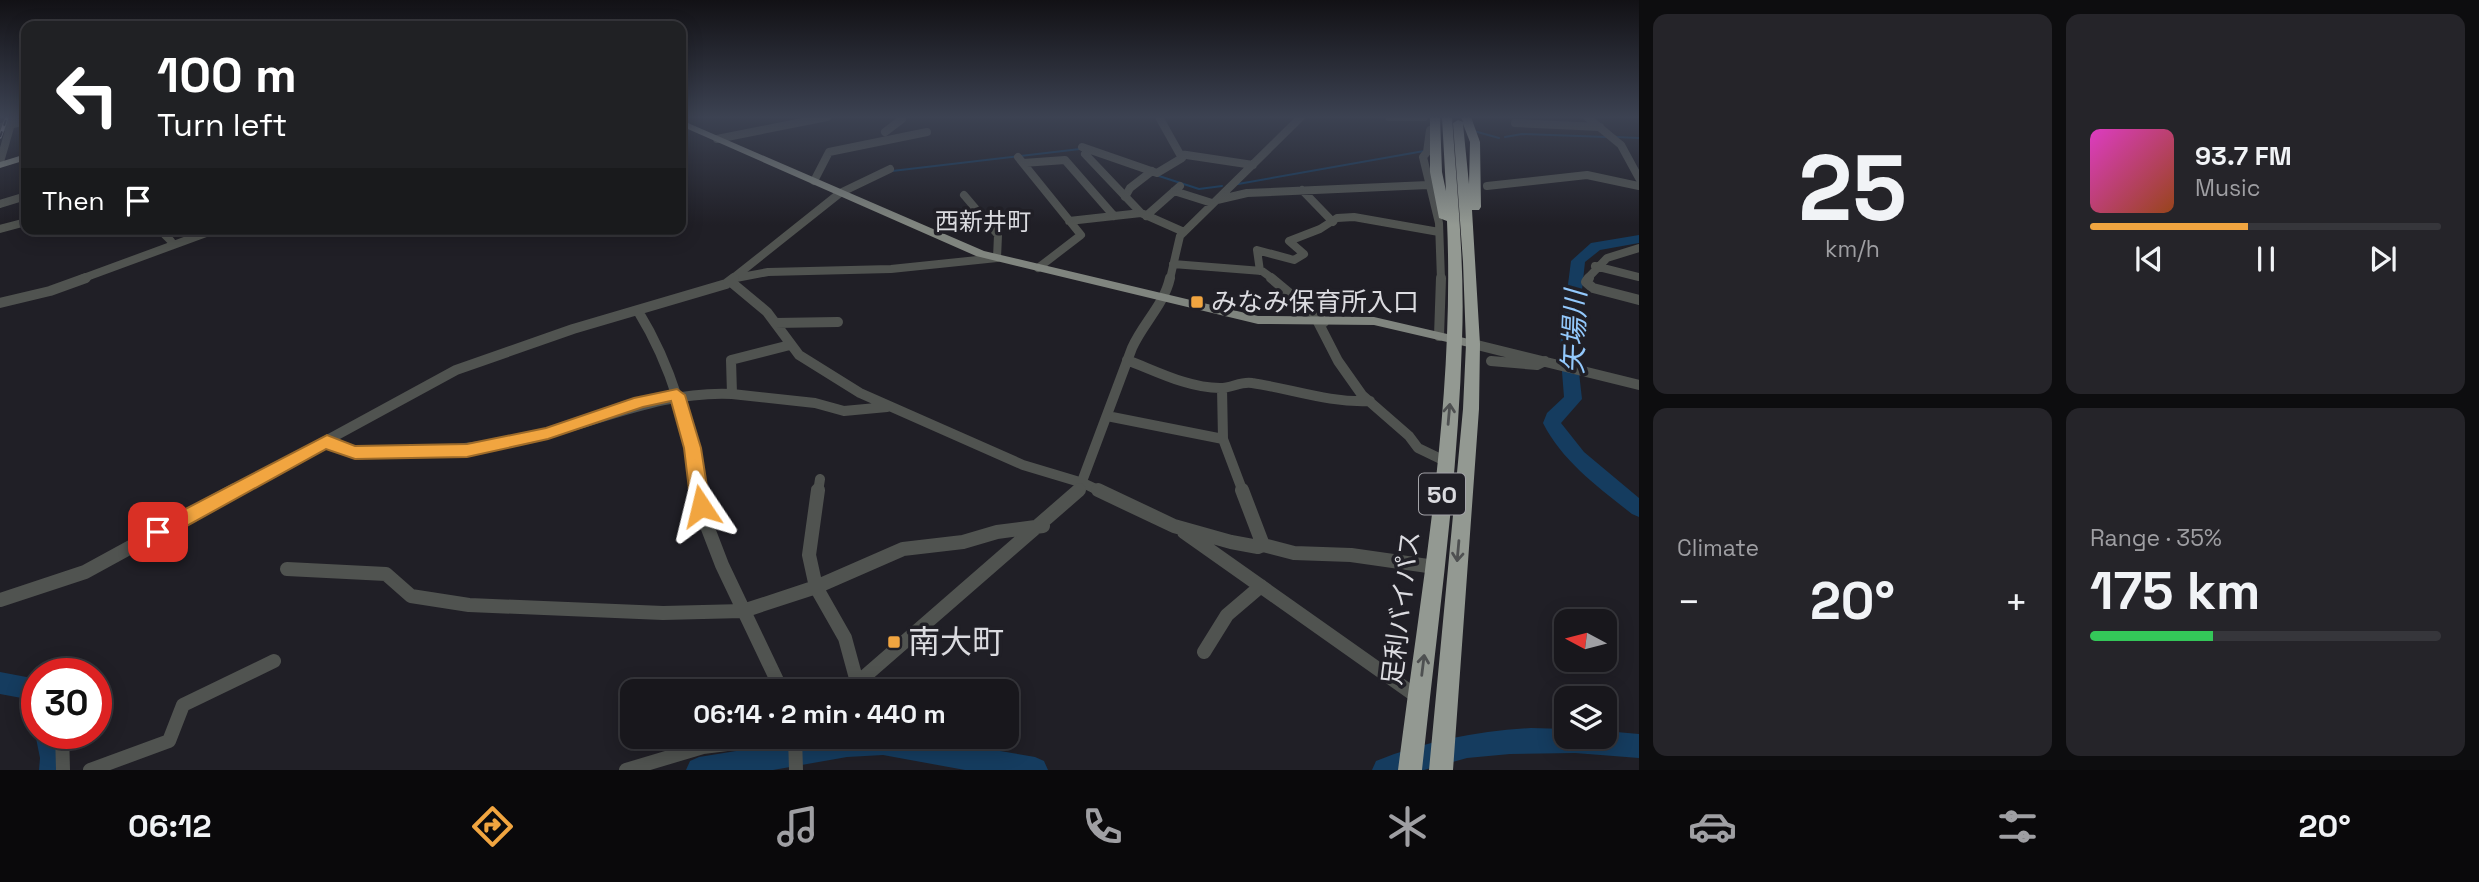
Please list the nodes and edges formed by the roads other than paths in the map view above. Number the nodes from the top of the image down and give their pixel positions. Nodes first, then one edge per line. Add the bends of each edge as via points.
1 (749, 153) edge
2 (829, 153) edge
3 (1086, 153) edge
4 (1094, 153) edge
5 (1264, 153) edge
6 (1426, 153) edge
7 (1436, 153) edge
8 (1452, 153) edge
9 (1458, 153) edge
10 (1476, 153) edge
11 (1180, 154) joint
12 (21, 159) edge
13 (1122, 161) junction
14 (1636, 163) edge
15 (0, 164) edge
16 (1253, 164) junction
17 (1096, 165) junction
18 (890, 169) dead end
19 (1153, 171) junction
20 (1639, 178) edge
21 (814, 181) junction
22 (1428, 184) junction
23 (1487, 186) dead end
24 (1639, 186) edge
25 (1302, 190) junction
26 (840, 193) junction
27 (964, 195) dead end
28 (1125, 197) junction
29 (21, 198) edge
30 (1213, 202) junction
31 (0, 204) edge
32 (1143, 215) junction
33 (1114, 216) junction
34 (1460, 217) junction
35 (1069, 221) junction
36 (1333, 222) junction
37 (21, 223) edge
38 (0, 229) edge
39 (1184, 232) junction
40 (1439, 232) junction
41 (165, 235) edge
42 (186, 235) edge
43 (201, 235) edge
44 (171, 241) junction
45 (1639, 248) edge
46 (1620, 252) junction
47 (1639, 256) edge
48 (997, 258) junction
49 (1463, 259) junction
50 (1173, 264) junction
51 (1595, 266) junction
52 (1038, 268) junction
53 (1260, 271) junction
54 (1639, 277) edge
55 (733, 280) junction
56 (1166, 296) junction
57 (0, 297) edge
58 (1639, 300) edge
59 (0, 303) edge
60 (638, 311) junction
61 (838, 322) dead end
62 (1321, 322) junction
63 (775, 323) junction
64 (1455, 340) junction
65 (790, 345) junction
66 (1127, 360) junction
67 (1545, 360) junction
68 (1491, 361) dead end
69 (1639, 385) edge
70 (1222, 388) junction
71 (732, 394) junction
72 (677, 395) junction
73 (1370, 401) junction
74 (887, 407) junction
75 (1107, 416) junction
76 (1223, 439) junction
77 (327, 441) junction
78 (1445, 461) junction
79 (820, 479) dead end
80 (1083, 482) junction
81 (1043, 526) junction
82 (1174, 526) junction
83 (1264, 545) junction
84 (1435, 567) junction
85 (287, 569) dead end
86 (1261, 586) junction
87 (816, 587) junction
88 (0, 600) edge
89 (743, 611) junction
90 (1204, 652) dead end
91 (274, 662) dead end
92 (779, 679) edge
93 (852, 679) edge
94 (862, 679) edge
95 (1419, 698) junction
96 (62, 749) edge
97 (696, 749) edge
98 (793, 749) edge
99 (63, 770) edge
100 (90, 770) edge
101 (626, 770) edge
102 (796, 770) edge
103 (1410, 770) edge
104 (1441, 770) edge

1 - 21 main road
2 - 21 street
3 - 17 street
4 - 13 street
5 - 16 street
6 - 22 street
7 - 49 highway, 50 via 1436,172
8 - 34 highway, 足利バイパス / 50
9 - 34 highway, 足利バイパス / 50
10 - 49 highway, 50
11 - 16 street
11 - 19 street via 1182,158
12 - 15 main road
13 - 17 street
13 - 19 street
14 - 20 street
16 - 30 street
17 - 28 street
18 - 26 street
19 - 28 street
21 - 26 main road
22 - 25 street
22 - 40 street
23 - 24 street via 1580,175
25 - 30 street via 1247,192
25 - 36 street
26 - 48 main road
26 - 55 street
27 - 48 street via 998,235
28 - 32 street
29 - 31 street
30 - 32 street via 1177,188
30 - 39 street
32 - 33 street
32 - 39 street
33 - 35 street
33 - 35 street via 1065,160 1020,160
34 - 49 highway, 足利バイパス / 50
35 - 52 street via 1081,235
36 - 40 street via 1354,217
36 - 53 street via 1325,230 1289,241 1304,254 1294,260 1257,250
37 - 38 street
39 - 50 street
40 - 64 street
41 - 44 street
42 - 44 street
43 - 59 street via 50,291
44 - 57 street via 64,281
45 - 46 street
46 - 47 street
46 - 51 street
48 - 52 main road
48 - 55 street via 891,269 768,272
49 - 64 highway, 足利バイパス / 50
50 - 53 street
50 - 56 street
51 - 54 street
51 - 58 street via 1586,282 1593,288
52 - 56 main road
53 - 62 street via 1299,299
55 - 60 street
55 - 63 street
56 - 62 main road via 1258,320
56 - 66 street via 1139,332
60 - 72 street via 662,351
60 - 77 street via 456,370
61 - 63 street
62 - 64 main road via 1374,321
62 - 73 street via 1338,361
63 - 65 street
64 - 67 street
78 -> 64 highway, 足利バイパス / 50
64 -> 104 highway, 足利バイパス / 50 via 1471,409
65 - 71 street via 731,360
65 - 74 street via 799,355
66 - 70 street via 1175,378
66 - 75 street
67 - 68 street via 1541,365
67 - 69 street
70 - 73 street via 1249,382 1315,397
70 - 76 street
71 - 72 street
71 - 74 street via 815,402 844,411
72 - 77 street via 640,402 548,433 467,450 355,452
72 - 89 street via 701,506
73 - 78 street via 1418,449
74 - 80 street via 1023,465
75 - 76 street
75 - 80 street
76 - 83 street
77 - 88 street via 85,572
78 - 84 highway, 足利バイパス / 50
79 - 87 street via 809,555
80 - 81 street
80 - 82 street
81 - 87 street via 903,549
81 - 94 street
82 - 83 street via 1231,542
82 - 86 street
83 - 84 street via 1294,553 1350,555
95 -> 84 highway, 足利バイパス / 50
85 - 89 street via 386,574 411,596 468,605 663,613
86 - 90 street via 1213,628
86 - 95 street
87 - 89 street
87 - 93 street via 845,638
89 - 92 street
91 - 100 street via 183,705 169,741
95 - 103 highway, 足利バイパス / 50
96 - 99 street
97 - 101 street
98 - 102 street

